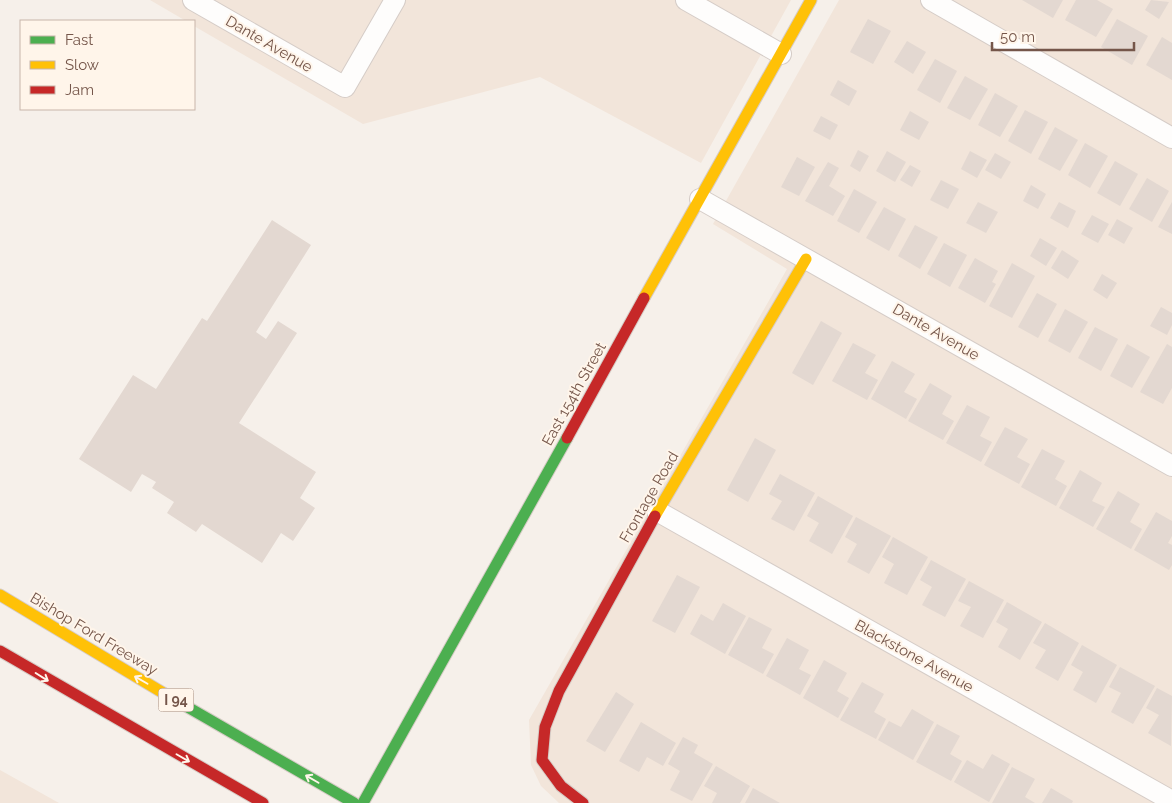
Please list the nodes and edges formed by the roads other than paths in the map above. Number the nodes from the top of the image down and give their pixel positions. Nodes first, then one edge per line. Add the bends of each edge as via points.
1 (193, 0) edge
2 (395, 0) edge
3 (686, 0) edge
4 (811, 0) edge
5 (931, 0) edge
6 (781, 54) junction
7 (1172, 138) edge
8 (700, 199) junction
9 (806, 259) junction
10 (1172, 466) edge
11 (657, 511) junction
12 (0, 595) edge
13 (0, 652) edge
14 (1172, 801) edge
15 (262, 803) edge
16 (354, 803) edge
17 (363, 803) edge
18 (583, 803) edge

1 - 2 street, Dante Avenue via 344,87
3 - 6 street
4 - 6 main road, East 154th Street
5 - 7 street
6 - 8 main road, East 154th Street
8 - 9 street, Dante Avenue
8 - 17 main road, East 154th Street
9 - 10 street, Dante Avenue
9 - 11 main road, Frontage Road
11 - 14 street, Blackstone Avenue
11 - 18 main road, Frontage Road via 559,691 545,726 542,760 561,786
16 -> 12 main road, Bishop Ford Freeway / I 94
13 -> 15 main road

